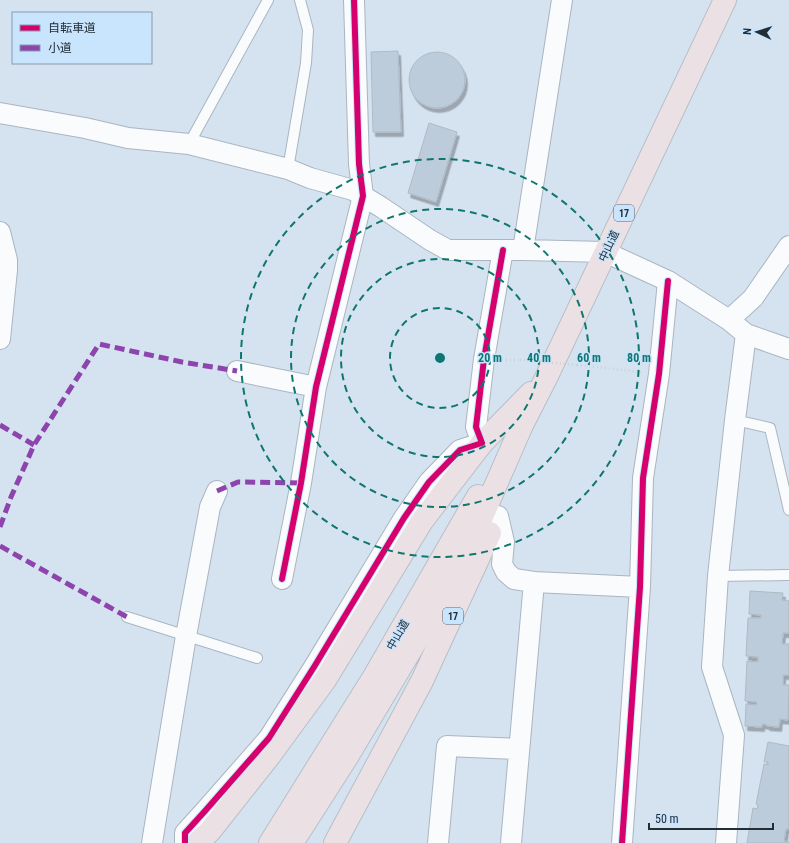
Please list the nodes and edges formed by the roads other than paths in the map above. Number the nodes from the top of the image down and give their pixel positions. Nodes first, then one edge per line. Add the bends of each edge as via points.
1 (268, 0) edge
2 (300, 0) edge
3 (354, 0) edge
4 (562, 0) edge
5 (725, 0) edge
6 (0, 113) edge
7 (188, 144) junction
8 (288, 169) junction
9 (363, 196) junction
10 (0, 232) edge
11 (789, 246) edge
12 (513, 250) junction
13 (605, 252) junction
14 (668, 281) junction
15 (729, 320) junction
16 (746, 334) junction
17 (0, 339) edge
18 (789, 349) edge
19 (237, 372) dead end
20 (546, 378) junction
21 (316, 387) junction
22 (735, 420) junction
23 (522, 425) junction
24 (482, 443) junction
25 (217, 491) dead end
26 (789, 510) edge
27 (498, 516) junction
28 (789, 575) edge
29 (718, 576) junction
30 (282, 579) dead end
31 (534, 582) junction
32 (640, 587) junction
33 (127, 617) dead end
34 (186, 636) junction
35 (257, 658) dead end
36 (519, 749) junction
37 (152, 843) edge
38 (185, 843) edge
39 (197, 843) edge
40 (270, 843) edge
41 (292, 843) edge
42 (335, 843) edge
43 (438, 843) edge
44 (511, 843) edge
45 (622, 843) edge
46 (726, 843) edge

1 - 7 lane
2 - 8 lane via 308,30 306,63
3 - 9 street via 359,164
4 - 12 street
5 - 13 highway, 中山道 / 17
6 - 7 street via 128,138
7 - 8 street
8 - 9 street via 353,190
9 - 12 street via 448,250
9 - 21 street
10 - 17 street via 7,270
11 - 15 street via 753,298
12 - 13 street
12 - 24 street via 484,359 476,427
13 - 14 street
13 - 20 highway, 中山道 / 17
14 - 15 street
14 - 32 street via 659,374 643,478
15 - 16 street
16 - 18 street
16 - 22 street
19 - 21 street
20 - 23 highway, 中山道 / 17
20 - 24 highway
20 - 27 highway, 17
21 - 30 street
22 - 26 lane via 770,428
22 - 29 street
23 - 40 highway, 中山道 / 17 via 484,485 375,675
23 - 41 highway, 中山道 / 17 via 466,551 422,631
24 - 38 street via 460,450 430,482 404,518 269,738 185,833
24 - 39 highway via 422,521 325,680 270,755 210,831
25 - 34 street via 210,506
27 - 31 street via 504,542 502,564 506,572 514,579
27 - 42 highway, 17 via 422,682
28 - 29 lane
29 - 46 street via 712,667 734,735
31 - 32 street
31 - 36 street
32 - 45 street
33 - 34 lane
34 - 35 lane
34 - 37 street
36 - 43 street via 447,746
36 - 44 street

